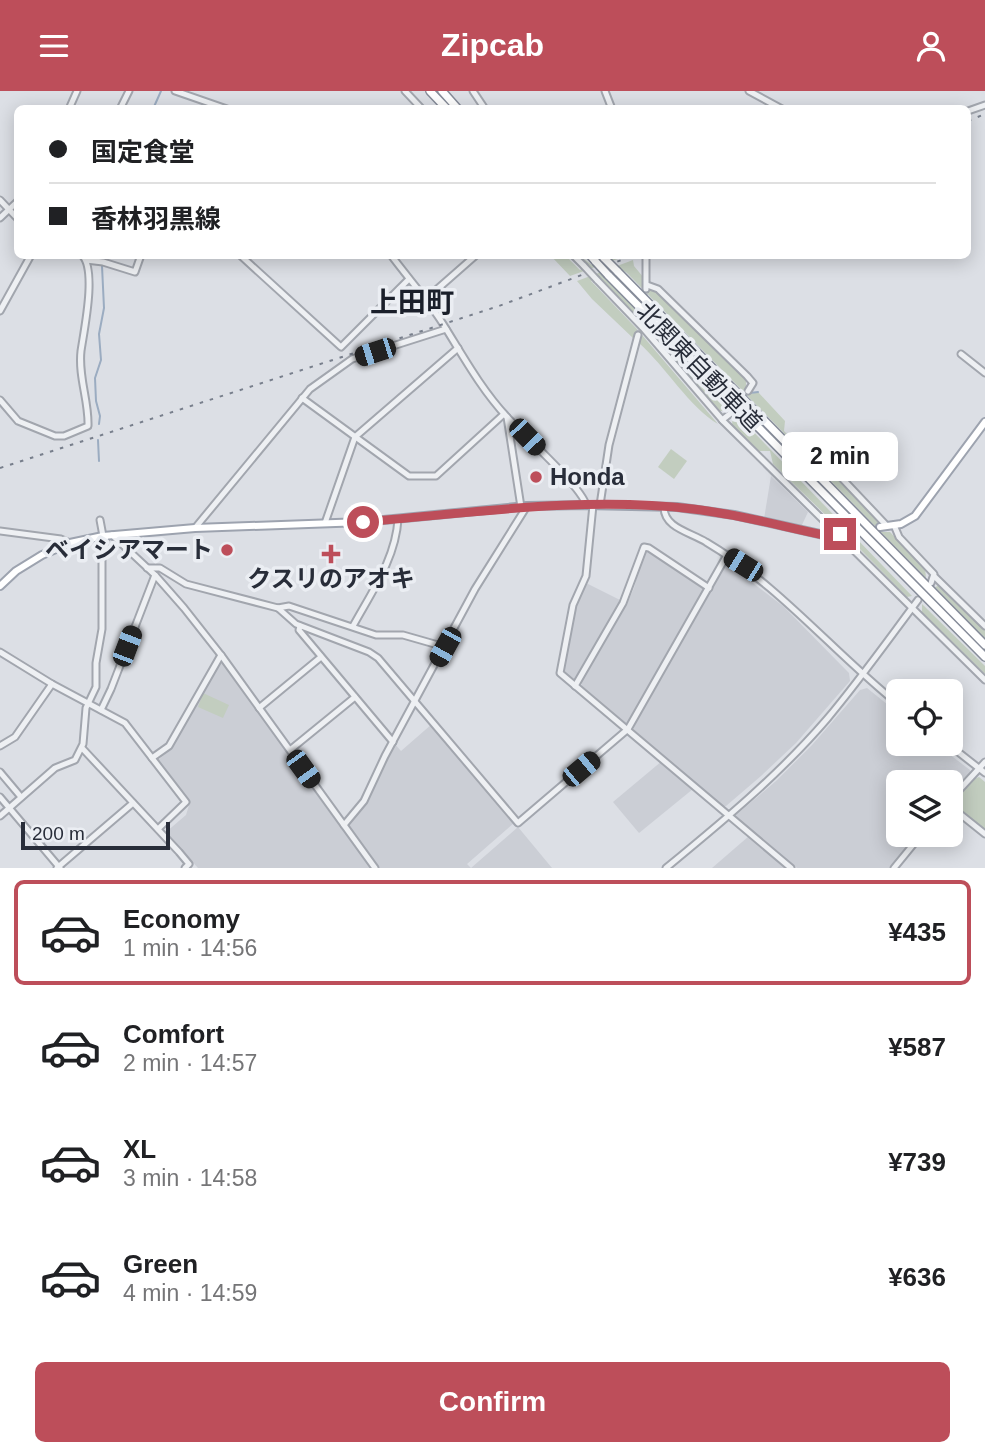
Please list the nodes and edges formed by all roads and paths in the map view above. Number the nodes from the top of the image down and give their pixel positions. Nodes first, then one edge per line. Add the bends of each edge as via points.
1 (175, 91) edge
2 (405, 91) edge
3 (430, 91) edge
4 (442, 91) edge
5 (749, 91) edge
6 (215, 105) edge
7 (418, 105) edge
8 (443, 105) edge
9 (454, 105) edge
10 (775, 105) edge
11 (0, 200) edge
12 (14, 205) edge
13 (9, 209) junction
14 (14, 215) edge
15 (0, 218) edge
16 (29, 259) edge
17 (84, 259) edge
18 (89, 259) edge
19 (140, 259) edge
20 (244, 259) edge
21 (394, 259) edge
22 (472, 259) edge
23 (577, 259) edge
24 (599, 259) edge
25 (599, 259) edge
26 (646, 259) edge
27 (409, 279) junction
28 (426, 299) junction
29 (0, 311) edge
30 (446, 329) junction
31 (638, 335) tunnel mouth
32 (458, 348) junction
33 (961, 354) dead end
34 (985, 373) edge
35 (747, 391) dead end
36 (302, 398) junction
37 (0, 400) edge
38 (731, 413) tunnel mouth
39 (505, 416) junction
40 (722, 420) junction
41 (985, 422) edge
42 (355, 437) junction
43 (835, 471) dead end
44 (593, 505) junction
45 (524, 507) junction
46 (664, 507) junction
47 (398, 519) junction
48 (100, 520) dead end
49 (325, 523) junction
50 (887, 526) junction
51 (195, 527) junction
52 (0, 531) edge
53 (849, 533) tunnel mouth
54 (840, 534) junction
55 (107, 535) junction
56 (70, 543) junction
57 (727, 555) junction
58 (147, 568) junction
59 (155, 575) junction
60 (0, 586) edge
61 (709, 588) junction
62 (918, 600) dead end
63 (278, 608) junction
64 (912, 608) junction
65 (300, 625) junction
66 (985, 626) edge
67 (353, 627) junction
68 (985, 645) edge
69 (445, 647) junction
70 (0, 652) edge
71 (221, 655) junction
72 (321, 657) junction
73 (985, 657) edge
74 (862, 675) junction
75 (985, 680) edge
76 (52, 684) junction
77 (575, 686) junction
78 (886, 694) edge
79 (355, 697) junction
80 (415, 701) junction
81 (87, 703) junction
82 (259, 708) junction
83 (100, 710) junction
84 (628, 729) junction
85 (0, 736) edge
86 (7, 742) junction
87 (393, 742) junction
88 (0, 746) edge
89 (82, 748) junction
90 (290, 750) junction
91 (963, 756) edge
92 (152, 758) junction
93 (985, 762) edge
94 (982, 771) edge
95 (0, 772) edge
96 (963, 788) edge
97 (0, 797) edge
98 (22, 797) junction
99 (133, 803) junction
100 (9, 808) junction
101 (0, 816) edge
102 (963, 816) edge
103 (728, 817) junction
104 (344, 825) junction
105 (158, 829) junction
106 (985, 834) edge
107 (911, 847) edge
108 (59, 868) edge
109 (185, 868) edge
110 (376, 868) edge
111 (666, 868) edge
112 (791, 868) edge
113 (894, 868) edge

1 - 6 street
2 - 7 street
3 - 8 highway
4 - 9 highway
5 - 10 street
11 - 13 street
12 - 13 street
13 - 14 street
13 - 15 street
16 - 29 street
17 - 37 street via 89,310 81,364 88,426 55,436 18,421
18 - 19 street via 135,272
20 - 27 street via 341,347
21 - 27 street
22 - 28 street
23 - 40 street, bridge
24 - 68 highway, 北関東自動車道, bridge via 617,271
25 - 73 highway, 北関東自動車道, bridge via 608,275
26 - 35 street via 646,287 659,289 747,376 753,383
27 - 28 street
28 - 30 street
30 - 32 street
30 - 36 street via 352,359
31 - 44 street
32 - 39 street
32 - 42 street
33 - 34 street
36 - 42 street
36 - 51 street
38 - 40 street
39 - 42 street via 436,476 409,476
39 - 44 street
39 - 45 street
40 - 54 street
41 - 50 main road via 918,513
42 - 49 street
43 - 50 street
44 - 45 main road
44 - 46 main road
44 - 77 street via 586,576 573,605 560,670
45 - 47 main road
45 - 69 street
46 - 54 main road
46 - 57 street via 671,524
47 - 49 main road
47 - 67 street via 380,577
48 - 55 street
49 - 51 main road
50 - 66 street via 927,566 933,580
51 - 55 main road
52 - 56 street
53 - 54 main road
54 - 64 street
55 - 56 main road
55 - 58 street
55 - 81 street via 102,555 104,604 96,687
56 - 60 main road via 29,562
57 - 61 street
57 - 74 street via 774,590
58 - 59 street
58 - 63 street via 160,568 186,584
59 - 71 street
59 - 83 street
61 - 77 street via 644,547 623,603
61 - 84 street
62 - 64 street
63 - 65 street
63 - 67 street via 289,606
64 - 74 street
64 - 75 street
65 - 72 street via 299,630
65 - 80 street via 375,655
67 - 69 street
69 - 80 street
70 - 76 street
71 - 82 street
71 - 92 street via 169,746
72 - 79 street
72 - 82 street
74 - 78 street
74 - 103 street via 809,739
76 - 81 street
76 - 86 street
77 - 84 street
79 - 87 street
79 - 90 street
80 - 84 street via 518,823
80 - 87 street
81 - 83 street
81 - 89 street
82 - 90 street
83 - 92 street via 127,725
84 - 103 street
85 - 86 street
86 - 88 street
87 - 104 street via 364,801
89 - 98 street via 75,760 55,768
89 - 99 street
90 - 104 street
91 - 94 street
92 - 105 street via 186,802
93 - 94 street
94 - 96 street
95 - 98 street
97 - 100 street
98 - 100 street
99 - 105 street
99 - 108 street
100 - 101 street
100 - 108 street
102 - 106 street
103 - 111 street
103 - 112 street
104 - 110 street
105 - 109 street via 189,864
107 - 113 street

